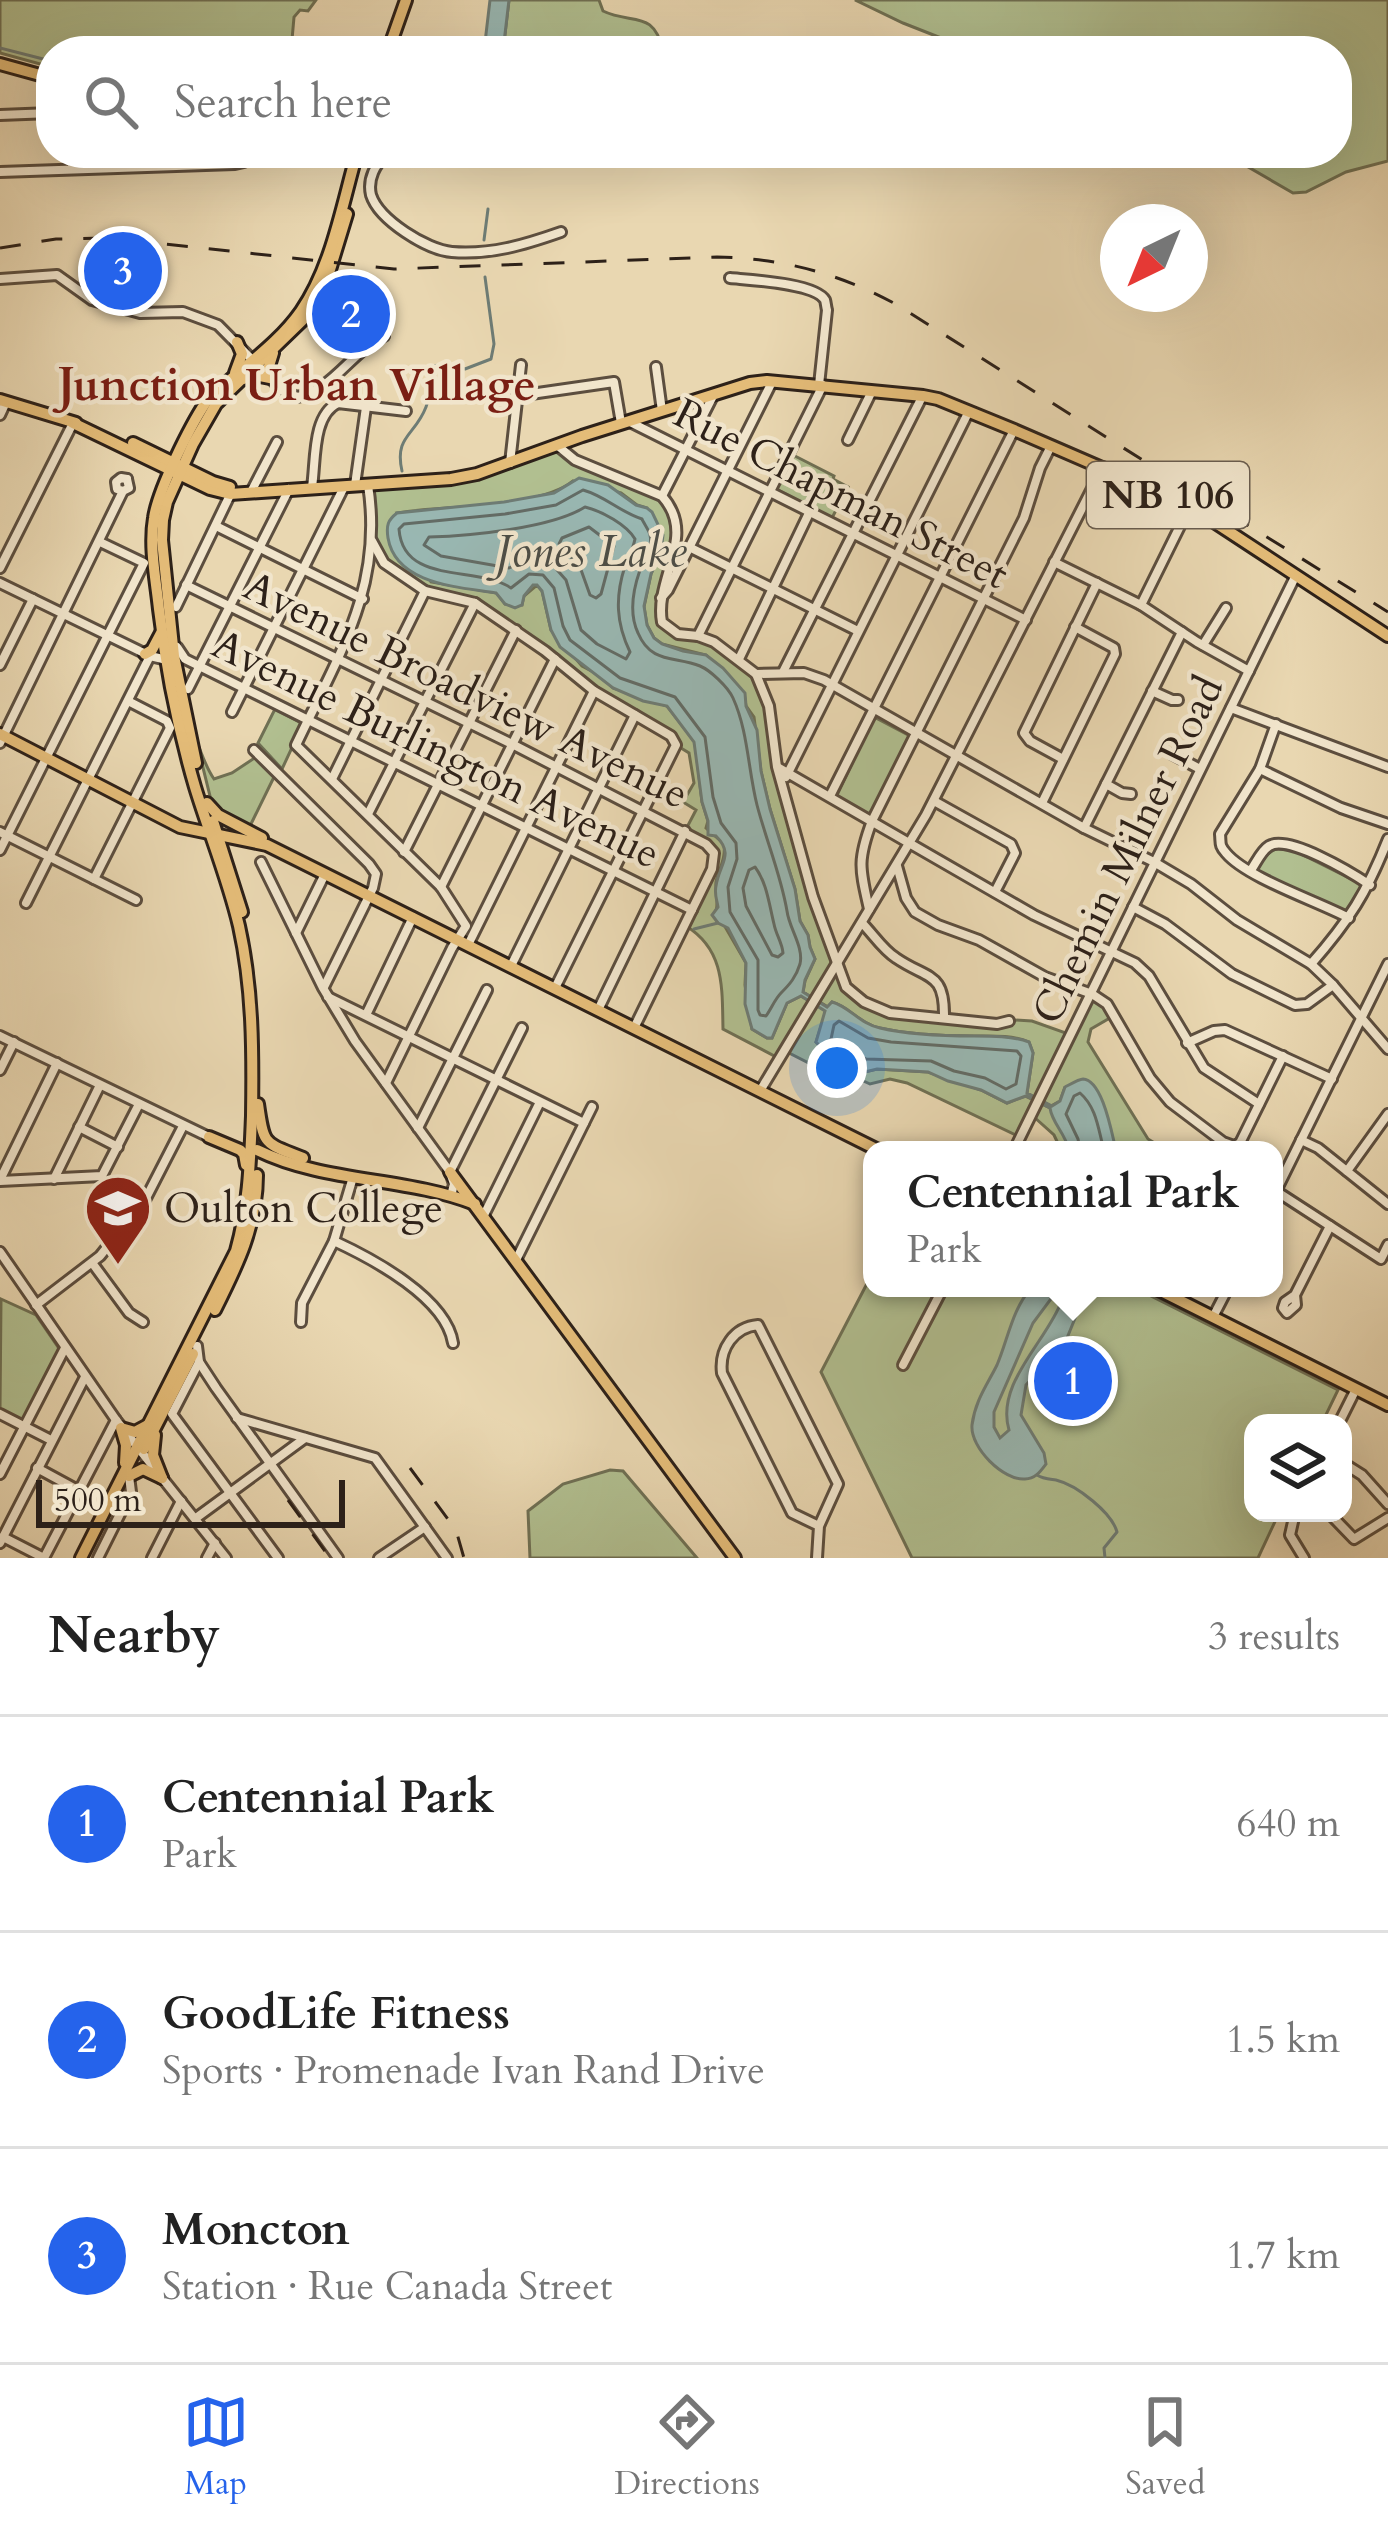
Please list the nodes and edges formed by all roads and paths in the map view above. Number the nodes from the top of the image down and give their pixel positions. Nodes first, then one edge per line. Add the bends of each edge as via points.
1 (405, 0) edge
2 (394, 36) edge
3 (0, 61) edge
4 (36, 70) edge
5 (36, 113) edge
6 (0, 115) edge
7 (105, 168) edge
8 (355, 168) edge
9 (375, 168) edge
10 (73, 169) joint
11 (0, 172) edge
12 (561, 232) dead end
13 (730, 278) dead end
14 (0, 279) edge
15 (384, 336) dead end
16 (237, 342) junction
17 (273, 346) junction
18 (256, 362) junction
19 (520, 365) dead end
20 (656, 368) dead end
21 (270, 378) junction
22 (236, 379) junction
23 (772, 382) junction
24 (821, 385) junction
25 (873, 390) junction
26 (713, 394) junction
27 (923, 395) junction
28 (517, 396) junction
29 (3, 401) edge
30 (366, 407) junction
31 (406, 411) dead end
32 (662, 411) junction
33 (969, 411) junction
34 (0, 415) edge
35 (625, 422) junction
36 (74, 423) junction
37 (1014, 430) junction
38 (848, 440) dead end
39 (190, 442) junction
40 (277, 442) dead end
41 (558, 446) junction
42 (1051, 446) junction
43 (686, 450) junction
44 (148, 453) junction
45 (509, 463) junction
46 (1103, 467) junction
47 (177, 469) junction
48 (728, 470) junction
49 (205, 482) junction
50 (356, 485) junction
51 (312, 487) junction
52 (289, 489) junction
53 (123, 491) dead end
54 (770, 491) junction
55 (251, 492) junction
56 (230, 494) junction
57 (662, 496) junction
58 (163, 500) junction
59 (1190, 506) junction
60 (810, 511) junction
61 (216, 526) junction
62 (854, 533) junction
63 (372, 539) junction
64 (100, 542) junction
65 (260, 547) junction
66 (689, 548) junction
67 (896, 555) junction
68 (1054, 562) junction
69 (0, 568) edge
70 (303, 569) junction
71 (730, 569) junction
72 (1296, 575) junction
73 (939, 576) junction
74 (0, 583) edge
75 (1097, 583) junction
76 (187, 585) junction
77 (772, 589) junction
78 (425, 591) junction
79 (363, 598) junction
80 (983, 598) junction
81 (34, 599) junction
82 (660, 599) junction
83 (475, 603) junction
84 (1141, 605) junction
85 (176, 607) dead end
86 (230, 607) junction
87 (1226, 608) dead end
88 (815, 610) junction
89 (64, 614) junction
90 (1026, 620) junction
91 (1075, 627) junction
92 (166, 628) junction
93 (274, 628) junction
94 (516, 630) junction
95 (858, 631) junction
96 (1182, 632) junction
97 (107, 635) junction
98 (698, 636) junction
99 (1388, 640) edge
100 (1203, 645) junction
101 (148, 655) junction
102 (337, 659) junction
103 (555, 659) junction
104 (739, 659) junction
105 (170, 661) junction
106 (0, 665) edge
107 (200, 666) junction
108 (1249, 671) junction
109 (782, 672) junction
110 (756, 674) junction
111 (169, 677) junction
112 (381, 680) junction
113 (832, 685) junction
114 (244, 688) junction
115 (188, 689) dead end
116 (594, 691) junction
117 (1152, 691) junction
118 (1178, 700) dead end
119 (128, 701) junction
120 (425, 701) junction
121 (875, 709) junction
122 (1231, 709) junction
123 (232, 712) dead end
124 (635, 716) junction
125 (308, 721) junction
126 (467, 722) junction
127 (1276, 724) junction
128 (917, 732) junction
129 (1, 738) edge
130 (350, 742) junction
131 (512, 744) junction
132 (254, 750) dead end
133 (1172, 754) dead end
134 (958, 755) junction
135 (47, 758) junction
136 (1063, 759) junction
137 (394, 763) junction
138 (778, 767) junction
139 (1388, 767) edge
140 (556, 768) junction
141 (1200, 769) junction
142 (1260, 769) junction
143 (788, 772) junction
144 (332, 779) junction
145 (89, 780) junction
146 (438, 784) junction
147 (782, 784) junction
148 (1106, 784) junction
149 (196, 789) junction
150 (600, 789) junction
151 (1131, 794) dead end
152 (830, 796) junction
153 (934, 801) junction
154 (132, 803) junction
155 (207, 803) junction
156 (1042, 803) junction
157 (482, 805) junction
158 (642, 810) junction
159 (154, 814) junction
160 (368, 814) junction
161 (872, 821) junction
162 (1388, 824) edge
163 (1084, 828) junction
164 (526, 829) junction
165 (685, 831) junction
166 (4, 833) edge
167 (214, 835) junction
168 (1388, 839) edge
169 (910, 843) junction
170 (0, 850) edge
171 (569, 850) junction
172 (404, 852) junction
173 (50, 856) junction
174 (261, 862) dead end
175 (300, 862) junction
176 (1154, 862) junction
177 (897, 866) junction
178 (1251, 870) junction
179 (614, 871) junction
180 (325, 874) junction
181 (94, 879) junction
182 (233, 880) junction
183 (1370, 885) junction
184 (441, 887) junction
185 (656, 892) junction
186 (995, 892) junction
187 (369, 895) junction
188 (136, 900) dead end
189 (26, 903) dead end
190 (1133, 907) junction
191 (234, 910) junction
192 (692, 910) junction
193 (869, 911) junction
194 (413, 917) junction
195 (1349, 918) junction
196 (480, 920) junction
197 (862, 923) junction
198 (466, 926) junction
199 (295, 935) junction
200 (463, 942) junction
201 (1112, 951) junction
202 (1311, 964) junction
203 (1388, 964) edge
204 (836, 965) junction
205 (512, 966) junction
206 (1333, 985) junction
207 (555, 988) junction
208 (487, 991) dead end
209 (326, 993) junction
210 (1092, 994) junction
211 (598, 1010) junction
212 (366, 1015) junction
213 (944, 1018) junction
214 (1361, 1019) junction
215 (1009, 1022) dead end
216 (522, 1028) dead end
217 (634, 1028) junction
218 (0, 1036) edge
219 (409, 1036) junction
220 (14, 1042) junction
221 (1187, 1043) junction
222 (1388, 1049) edge
223 (1283, 1057) junction
224 (452, 1059) junction
225 (57, 1064) junction
226 (0, 1070) edge
227 (1332, 1079) junction
228 (496, 1081) junction
229 (386, 1083) junction
230 (100, 1084) junction
231 (760, 1091) junction
232 (540, 1102) junction
233 (255, 1103) junction
234 (139, 1104) junction
235 (1259, 1105) junction
236 (592, 1107) dead end
237 (1388, 1114) edge
238 (584, 1123) junction
239 (183, 1126) junction
240 (79, 1127) junction
241 (418, 1128) junction
242 (209, 1137) junction
243 (1301, 1140) junction
244 (1018, 1141) edge
245 (1222, 1141) edge
246 (1241, 1141) edge
247 (863, 1142) edge
248 (118, 1147) junction
249 (254, 1149) junction
250 (302, 1161) junction
251 (1347, 1171) junction
252 (450, 1172) junction
253 (353, 1175) junction
254 (1283, 1177) edge
255 (54, 1179) junction
256 (0, 1180) edge
257 (444, 1195) junction
258 (1283, 1198) edge
259 (251, 1202) junction
260 (1388, 1204) edge
261 (480, 1210) junction
262 (1330, 1226) junction
263 (334, 1241) junction
264 (1388, 1245) edge
265 (0, 1252) edge
266 (516, 1262) junction
267 (93, 1264) junction
268 (1295, 1295) dead end
269 (938, 1297) edge
270 (1173, 1297) edge
271 (1223, 1297) edge
272 (36, 1306) junction
273 (1213, 1317) junction
274 (142, 1322) dead end
275 (301, 1322) dead end
276 (453, 1343) dead end
277 (197, 1346) junction
278 (65, 1348) junction
279 (199, 1362) junction
280 (903, 1365) dead end
281 (85, 1377) junction
282 (1355, 1389) junction
283 (1388, 1405) edge
284 (0, 1414) edge
285 (1343, 1414) edge
286 (237, 1418) junction
287 (118, 1424) junction
288 (153, 1425) junction
289 (24, 1426) junction
290 (307, 1437) junction
291 (51, 1440) junction
292 (139, 1451) junction
293 (268, 1463) junction
294 (37, 1468) junction
295 (1352, 1468) edge
296 (0, 1474) edge
297 (127, 1474) junction
298 (162, 1478) junction
299 (78, 1490) junction
300 (230, 1493) junction
301 (96, 1500) dead end
302 (181, 1501) junction
303 (1388, 1504) edge
304 (196, 1518) junction
305 (1388, 1518) edge
306 (1293, 1522) edge
307 (1338, 1522) edge
308 (819, 1526) junction
309 (424, 1527) junction
310 (2, 1540) edge
311 (215, 1543) junction
312 (44, 1558) edge
313 (89, 1558) edge
314 (152, 1558) edge
315 (207, 1558) edge
316 (226, 1558) edge
317 (278, 1558) edge
318 (338, 1558) edge
319 (380, 1558) edge
320 (447, 1558) edge
321 (735, 1558) edge
322 (817, 1558) edge
323 (1304, 1558) edge

1 - 2 main road
3 - 4 main road
5 - 6 street
7 - 10 street
8 - 17 main road via 317,284
9 - 12 street via 374,201 425,245 493,252
10 - 11 street
13 - 24 street via 824,298
14 - 16 street via 58,275 96,301 198,316
15 - 21 street via 310,394 290,395
16 - 17 main road
16 - 18 street
16 - 22 main road
17 - 18 main road
17 - 21 main road
18 - 21 street
18 - 22 main road
19 - 28 street
20 - 32 street
21 - 22 main road
22 - 39 main road via 206,402
23 - 24 main road, NB 106
23 - 26 main road, NB 106
23 - 48 street
24 - 25 main road, NB 106
24 - 54 street
25 - 27 main road, NB 106
25 - 38 street
26 - 32 main road, NB 106
26 - 43 street
27 - 33 main road, NB 106
27 - 62 street
28 - 35 street via 614,382
28 - 45 street
29 - 34 street
29 - 36 main road, NB 106
30 - 31 street
30 - 50 street
30 - 51 street via 338,403 324,412
32 - 35 main road, NB 106
33 - 37 main road, NB 106
33 - 67 street
35 - 41 main road, NB 106
35 - 43 street, Rue Chapman Street
36 - 44 main road, NB 106
36 - 69 street
37 - 42 main road, NB 106
37 - 73 street
39 - 44 main road
39 - 47 main road
39 - 49 main road
40 - 55 street
41 - 45 main road, NB 106
41 - 57 street
42 - 46 main road, NB 106
42 - 80 street
43 - 48 street, Rue Chapman Street
43 - 57 street
44 - 47 main road, NB 106
44 - 58 main road via 161,473
45 - 50 main road, NB 106 via 451,479
46 - 59 main road, NB 106
46 - 68 street
47 - 49 main road, NB 106
47 - 58 main road
48 - 54 street, Rue Chapman Street
48 - 66 street
49 - 55 main road, NB 106
49 - 56 main road, NB 106
49 - 58 main road via 184,484
50 - 51 main road, NB 106
50 - 63 street via 374,519
50 - 70 street
51 - 52 main road, NB 106
52 - 55 main road, NB 106
52 - 65 street
53 - 64 street
54 - 60 street, Rue Chapman Street
54 - 71 street
55 - 56 main road, NB 106
56 - 61 street
57 - 82 street via 677,532
58 - 92 main road
59 - 72 main road, NB 106
59 - 84 street
60 - 62 street, Rue Chapman Street
60 - 77 street
61 - 65 street
61 - 76 street
62 - 67 street, Rue Chapman Street
62 - 88 street
63 - 78 street via 384,563
63 - 79 street
64 - 89 street
64 - 97 street via 144,563
65 - 70 street
65 - 86 street
66 - 71 street
66 - 82 street
67 - 73 street, Rue Chapman Street
67 - 95 street
68 - 75 street
68 - 90 street
70 - 79 street
70 - 93 street
71 - 77 street
71 - 98 street
72 - 99 main road, NB 106
72 - 108 street, Chemin Milner Road
73 - 80 street, Rue Chapman Street
73 - 121 street
74 - 81 street
75 - 84 street
75 - 91 street
76 - 85 street
76 - 86 street, Avenue Broadview Avenue
77 - 88 street
77 - 104 street
78 - 83 street
78 - 112 street
79 - 102 street
80 - 90 street, Rue Chapman Street
80 - 128 street
81 - 89 street
81 - 106 street
82 - 98 street via 668,629
83 - 94 street
83 - 120 street
84 - 96 street
86 - 93 street, Avenue Broadview Avenue
86 - 107 street
87 - 100 street
88 - 95 street
88 - 109 street
89 - 97 street
89 - 129 street
90 - 134 street
91 - 136 street via 1024,733
91 - 136 street via 1115,654
92 - 101 main road
92 - 105 main road
92 - 107 street, Avenue Burlington Avenue via 178,652
93 - 102 street, Avenue Broadview Avenue
93 - 114 street
94 - 103 street
94 - 126 street
95 - 113 street
96 - 100 street
96 - 117 street
97 - 101 street
97 - 135 street
98 - 104 street
100 - 108 street
101 - 105 street
101 - 111 street
101 - 119 street
102 - 112 street, Avenue Broadview Avenue
102 - 125 street
103 - 116 street
103 - 131 street
104 - 110 street
105 - 111 main road
105 - 155 main road
107 - 114 street, Avenue Burlington Avenue
107 - 115 street
108 - 122 street, Chemin Milner Road
109 - 110 street
109 - 113 street
110 - 138 street
111 - 149 main road
112 - 120 street, Avenue Broadview Avenue
112 - 130 street
113 - 121 street
113 - 143 street
114 - 123 street
114 - 125 street, Avenue Burlington Avenue
116 - 124 street
116 - 140 street
117 - 118 street
117 - 148 street
119 - 145 street
119 - 154 street via 170,728
120 - 126 street, Avenue Broadview Avenue
120 - 137 street
121 - 128 street
121 - 152 street
122 - 127 street
122 - 141 street, Chemin Milner Road
124 - 150 street
124 - 158 street via 676,745
125 - 130 street, Avenue Burlington Avenue
125 - 144 street via 296,745
126 - 131 street, Avenue Broadview Avenue
126 - 146 street
127 - 139 street
127 - 142 street
128 - 134 street
128 - 161 street
129 - 135 main road
130 - 137 street, Avenue Burlington Avenue
130 - 144 street
131 - 140 street, Avenue Broadview Avenue
131 - 157 street
132 - 187 street via 372,866
133 - 141 street
134 - 153 street
134 - 156 street
135 - 145 main road
135 - 166 street
136 - 156 street
137 - 146 street, Avenue Burlington Avenue
137 - 160 street
138 - 143 street
138 - 147 street
140 - 150 street, Avenue Broadview Avenue
140 - 164 street
141 - 176 street, Chemin Milner Road
142 - 162 street
142 - 178 street via 1220,834 1228,855
143 - 147 street
143 - 152 street
144 - 160 street
145 - 154 main road
145 - 173 street
146 - 157 street, Avenue Burlington Avenue
146 - 172 street
147 - 204 street
148 - 151 street
148 - 163 street
149 - 159 main road via 194,824
149 - 167 main road
150 - 158 street, Avenue Broadview Avenue
150 - 171 street
152 - 161 street
153 - 169 street
153 - 186 street via 1011,844 1013,860
154 - 159 main road
154 - 181 street
155 - 167 main road
155 - 175 main road
156 - 163 street
157 - 164 street, Avenue Burlington Avenue
157 - 184 street
158 - 165 street, Avenue Broadview Avenue
158 - 179 street
159 - 167 main road
159 - 191 main road via 205,846
160 - 172 street
161 - 169 street
161 - 193 street via 860,869
163 - 176 street
164 - 171 street, Avenue Burlington Avenue
164 - 196 street
165 - 185 street
165 - 192 street, Avenue Broadview Avenue via 714,853
166 - 170 street
166 - 173 street
167 - 175 main road via 257,842
167 - 182 main road
167 - 191 main road
168 - 183 street
169 - 177 street
169 - 186 street
171 - 179 street, Avenue Burlington Avenue
171 - 205 street
172 - 184 street
173 - 181 street
173 - 189 street
174 - 199 street
175 - 180 main road
175 - 182 main road via 242,846 231,854
176 - 190 street, Chemin Milner Road
176 - 202 street
177 - 193 street
177 - 210 street via 915,912
178 - 183 street via 1266,848 1284,843
178 - 195 street
179 - 185 street, Avenue Burlington Avenue
179 - 207 street
180 - 187 main road
180 - 199 street
181 - 188 street
182 - 233 main road via 260,1027
183 - 195 street
184 - 198 street
185 - 192 street, Avenue Burlington Avenue
185 - 211 street
186 - 201 street
187 - 194 main road
187 - 209 street
190 - 201 street, Chemin Milner Road
190 - 206 street via 1232,974 1295,1005
191 - 233 main road via 254,1034
192 - 217 street
193 - 197 street
194 - 200 main road
194 - 212 street
195 - 202 street
196 - 198 street
196 - 200 street
197 - 204 street
197 - 213 street via 894,957 937,980
198 - 200 street
199 - 209 street
200 - 205 main road
200 - 219 street
201 - 210 street, Chemin Milner Road
201 - 221 street via 1145,971
202 - 206 street
203 - 214 street
204 - 213 street via 845,987 864,1002
204 - 231 street
205 - 207 main road
206 - 214 street
207 - 211 main road
208 - 224 street
209 - 212 street
209 - 229 street
210 - 244 street, Chemin Milner Road
210 - 245 street via 1115,1015 1170,1102
211 - 217 main road
212 - 219 street
213 - 215 street
214 - 222 street
214 - 227 street
216 - 228 street
217 - 231 main road
218 - 220 street
219 - 224 street
219 - 229 street
220 - 225 street
220 - 226 street
221 - 223 street via 1225,1030
221 - 235 street via 1213,1076
223 - 227 street
223 - 235 street
224 - 228 street
224 - 241 street
225 - 230 street
225 - 256 street
227 - 243 street
228 - 232 street
228 - 252 street
229 - 241 street
230 - 234 street
230 - 240 street
231 - 247 main road
232 - 238 street
232 - 261 street
233 - 242 main road via 242,1135
233 - 249 main road
233 - 250 main road via 269,1144
234 - 239 street
234 - 248 street
235 - 246 street
236 - 238 street
237 - 251 street
238 - 266 street
239 - 242 street
239 - 267 street via 145,1200
240 - 248 street
240 - 255 street
241 - 252 street
242 - 249 street
242 - 259 main road via 244,1154
243 - 251 street
243 - 254 street
248 - 255 street via 102,1176
249 - 250 main road
249 - 259 main road
250 - 253 main road
250 - 259 main road via 266,1163
251 - 260 street
252 - 257 main road
252 - 261 main road
253 - 257 main road
253 - 263 street
255 - 256 street
257 - 261 main road
258 - 262 street
259 - 277 main road via 242,1255
259 - 288 main road
261 - 266 main road
262 - 264 street via 1381,1259
262 - 268 street
263 - 275 street via 302,1303
263 - 276 street via 439,1309
265 - 272 street
266 - 321 main road
267 - 272 street
267 - 274 street
269 - 280 street
270 - 273 main road
271 - 273 street
272 - 278 street
273 - 282 main road
277 - 279 street
277 - 288 main road
278 - 281 street
278 - 289 street
279 - 286 street
279 - 300 street via 172,1414
281 - 287 street
281 - 291 street
282 - 283 main road
282 - 285 street
284 - 289 street
286 - 290 street
286 - 293 street
287 - 288 main road via 137,1432
287 - 292 street
287 - 297 main road
287 - 299 street
288 - 292 main road
288 - 298 main road
289 - 291 street
289 - 296 street
290 - 293 street
290 - 309 street via 375,1458
291 - 294 street
292 - 297 main road
292 - 298 street
293 - 300 street
293 - 318 street
294 - 299 street
294 - 310 street
295 - 303 street
297 - 298 main road via 143,1469
297 - 313 main road
297 - 313 main road via 127,1493
298 - 302 street
299 - 301 street
299 - 312 street
300 - 304 street
300 - 317 street
302 - 304 street
302 - 314 street
304 - 311 street
305 - 307 street via 1354,1539
306 - 323 street via 1290,1535
308 - 308 street via 836,1480 753,1324 734,1334 722,1373 791,1513
308 - 322 street
309 - 319 street
309 - 320 street
310 - 312 street
311 - 315 street
311 - 316 street

